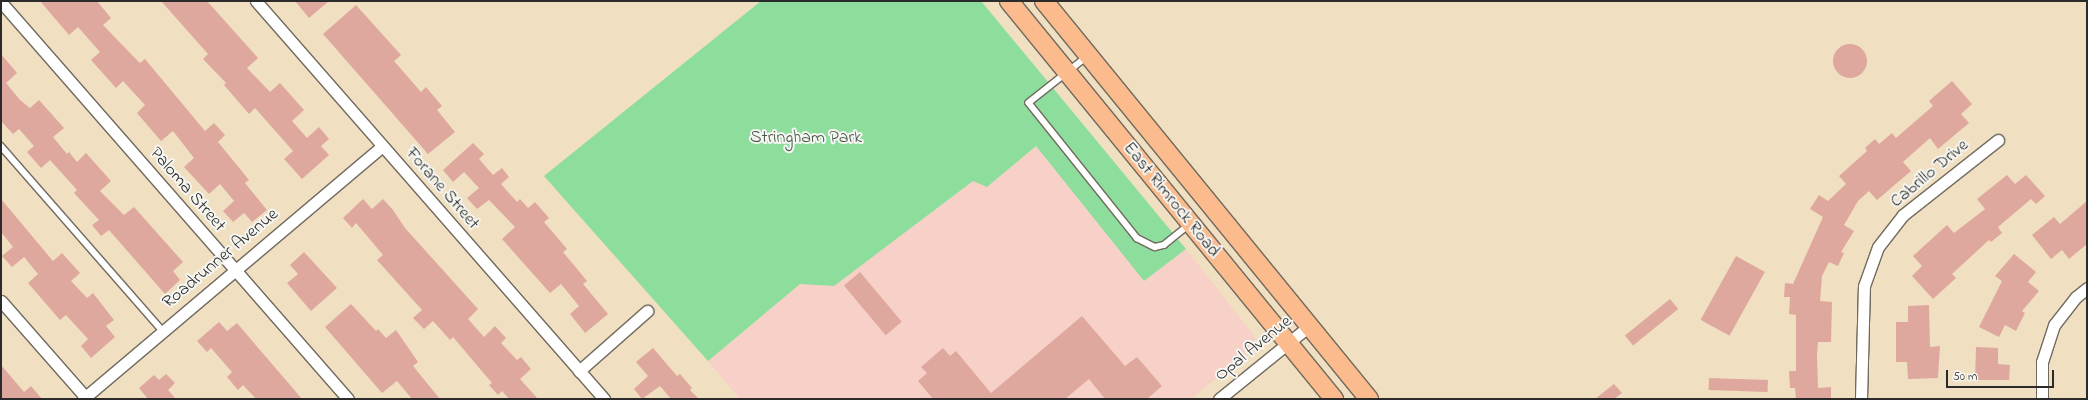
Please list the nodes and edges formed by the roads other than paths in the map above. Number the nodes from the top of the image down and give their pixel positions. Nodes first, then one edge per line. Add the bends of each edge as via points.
1 (256, 1) edge
2 (1009, 1) edge
3 (1044, 1) edge
4 (1, 2) edge
5 (1088, 55) junction
6 (1067, 73) junction
7 (1998, 140) dead end
8 (1, 146) edge
9 (382, 146) junction
10 (1190, 224) junction
11 (235, 270) junction
12 (2087, 288) edge
13 (1, 301) edge
14 (647, 311) dead end
15 (1309, 326) junction
16 (163, 331) junction
17 (1288, 343) junction
18 (579, 370) junction
19 (85, 398) edge
20 (348, 399) edge
21 (604, 399) edge
22 (1219, 399) edge
23 (1334, 399) edge
24 (1369, 399) edge
25 (1861, 399) edge
26 (2042, 399) edge

1 - 9 street, Forane Street
2 - 6 main road, East Rimrock Road
3 - 5 main road, East Rimrock Road
4 - 11 street, Paloma Street
5 - 6 lane
5 - 15 main road, East Rimrock Road
6 - 10 main road, East Rimrock Road
6 - 10 lane via 1029,103 1137,238 1155,247 1164,245
7 - 25 street, Cabrillo Drive via 1903,215 1878,247 1864,286
8 - 16 lane
9 - 11 street, Roadrunner Avenue
9 - 18 street, Forane Street
10 - 17 main road, East Rimrock Road
11 - 16 street, Roadrunner Avenue
11 - 20 street, Paloma Street
12 - 26 street via 2076,297 2054,325 2042,362
13 - 19 street
14 - 18 street
15 - 17 street, Opal Avenue
15 - 24 main road, East Rimrock Road
16 - 19 street, Roadrunner Avenue
17 - 22 street, Opal Avenue
17 - 23 main road, East Rimrock Road
18 - 21 street, Forane Street

